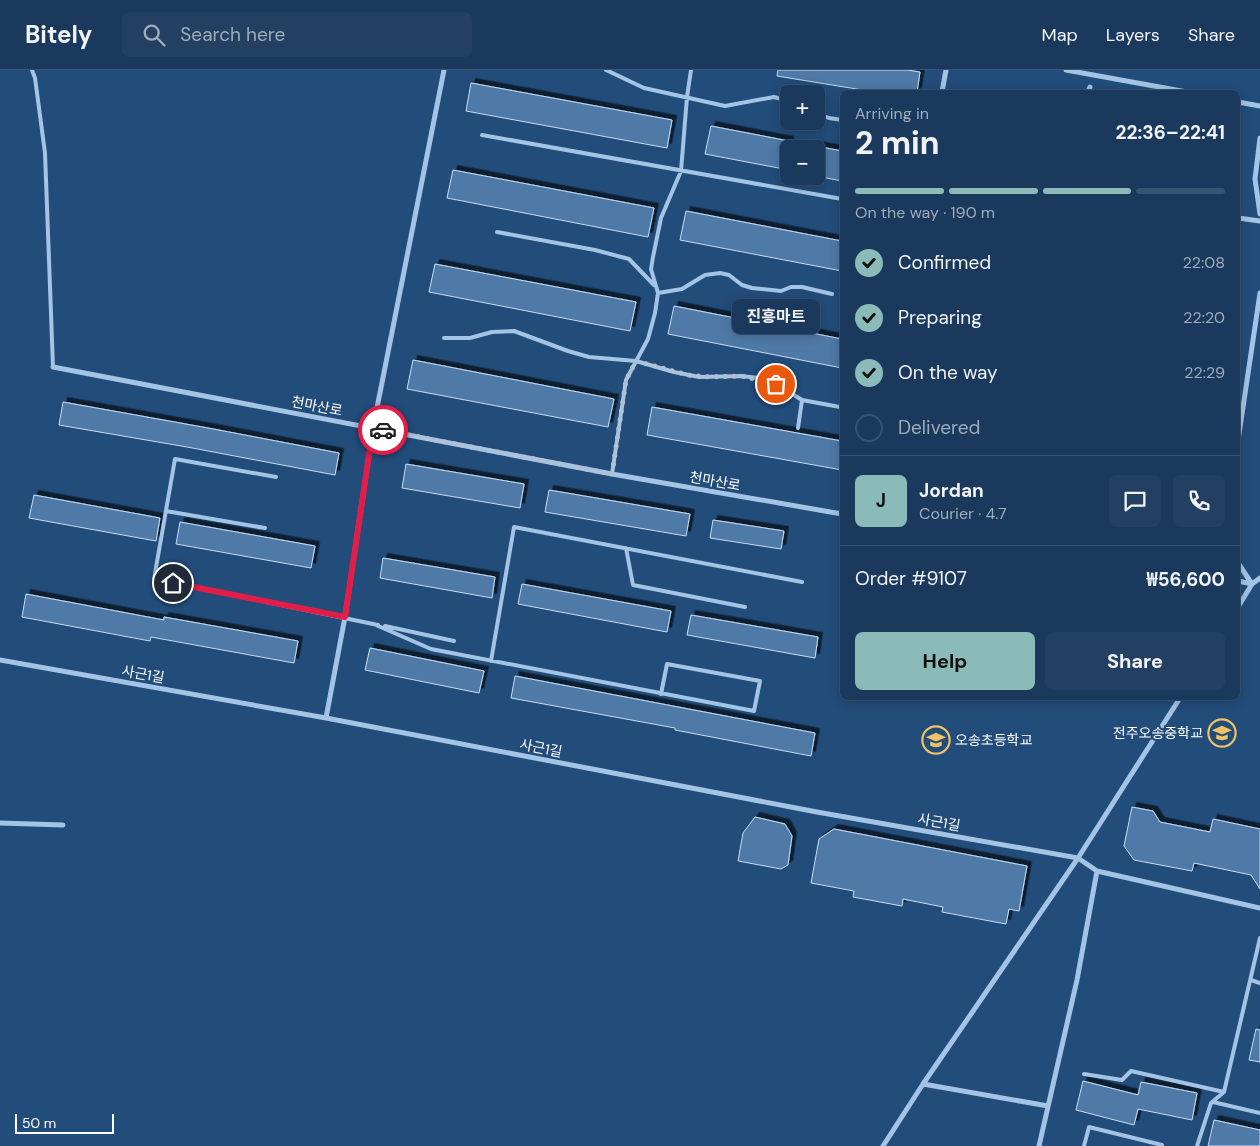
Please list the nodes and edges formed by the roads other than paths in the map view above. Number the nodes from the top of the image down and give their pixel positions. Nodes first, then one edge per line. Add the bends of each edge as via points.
1 (32, 70) edge
2 (444, 70) edge
3 (606, 70) edge
4 (691, 70) edge
5 (946, 70) edge
6 (1066, 70) edge
7 (942, 90) edge
8 (1176, 90) edge
9 (687, 97) junction
10 (780, 98) edge
11 (1240, 102) edge
12 (1260, 106) edge
13 (825, 116) edge
14 (840, 120) edge
15 (482, 135) dead end
16 (1260, 138) edge
17 (681, 171) junction
18 (840, 199) edge
19 (1260, 214) edge
20 (1240, 218) edge
21 (1260, 221) edge
22 (497, 232) dead end
23 (654, 285) junction
24 (658, 293) junction
25 (1260, 293) edge
26 (832, 294) dead end
27 (444, 338) dead end
28 (636, 361) junction
29 (53, 367) joint
30 (802, 400) junction
31 (840, 407) edge
32 (373, 428) junction
33 (798, 428) dead end
34 (1240, 428) edge
35 (612, 474) junction
36 (276, 477) dead end
37 (166, 511) junction
38 (840, 514) edge
39 (265, 528) dead end
40 (626, 548) junction
41 (1240, 566) edge
42 (1260, 578) edge
43 (802, 582) dead end
44 (1240, 582) edge
45 (1252, 584) junction
46 (1240, 604) edge
47 (745, 607) dead end
48 (345, 617) junction
49 (376, 625) junction
50 (454, 641) dead end
51 (0, 660) edge
52 (491, 661) junction
53 (661, 694) junction
54 (1179, 700) edge
55 (326, 718) junction
56 (0, 824) edge
57 (63, 825) dead end
58 (1078, 858) junction
59 (1097, 871) junction
60 (1260, 908) edge
61 (1260, 938) edge
62 (1251, 980) junction
63 (1260, 983) edge
64 (1084, 1074) dead end
65 (923, 1084) junction
66 (1224, 1092) junction
67 (1213, 1102) junction
68 (1048, 1106) junction
69 (1260, 1113) edge
70 (883, 1146) edge
71 (1039, 1146) edge
72 (1084, 1146) edge
73 (1162, 1146) edge
74 (1197, 1146) edge

1 - 29 lane via 46,153
2 - 32 street
3 - 9 lane via 632,84
4 - 9 lane
5 - 7 street
6 - 8 street
9 - 10 lane via 725,106
9 - 17 lane
11 - 12 street
13 - 14 lane
15 - 17 lane
16 - 19 street via 1254,179
17 - 18 lane
17 - 23 lane via 656,236 651,269
20 - 21 street
22 - 23 lane via 629,259
23 - 24 lane
24 - 26 lane via 682,289 706,275 720,273 752,288 782,290 802,287
24 - 28 lane via 648,339
25 - 34 street
27 - 28 lane via 470,338 514,331 581,355
28 - 30 lane via 688,375 759,378
28 - 35 lane via 626,380
29 - 32 street, 천마산로
30 - 31 lane
30 - 33 lane
32 - 35 street, 천마산로
32 - 48 street
35 - 38 street, 천마산로
36 - 37 lane via 175,460
37 - 39 lane
37 - 48 lane via 154,579
40 - 43 lane
40 - 47 lane via 633,584
40 - 52 lane via 514,527
41 - 45 street
42 - 45 street
44 - 45 street
45 - 46 street
48 - 49 lane
48 - 55 street
49 - 50 lane
49 - 52 lane via 431,649
51 - 55 street, 사근1길
52 - 53 lane
53 - 53 lane via 754,711 760,682 667,664
54 - 58 street
55 - 58 street, 사근1길
56 - 57 street
58 - 59 street, 사근1길
58 - 65 street
59 - 60 street, 사근1길
59 - 68 street via 1077,980
61 - 62 lane
62 - 63 lane
62 - 66 lane
64 - 66 lane via 1122,1080 1131,1071
65 - 68 street
65 - 70 street
66 - 67 lane
67 - 69 lane
67 - 74 lane
68 - 71 street
72 - 73 lane via 1089,1127

